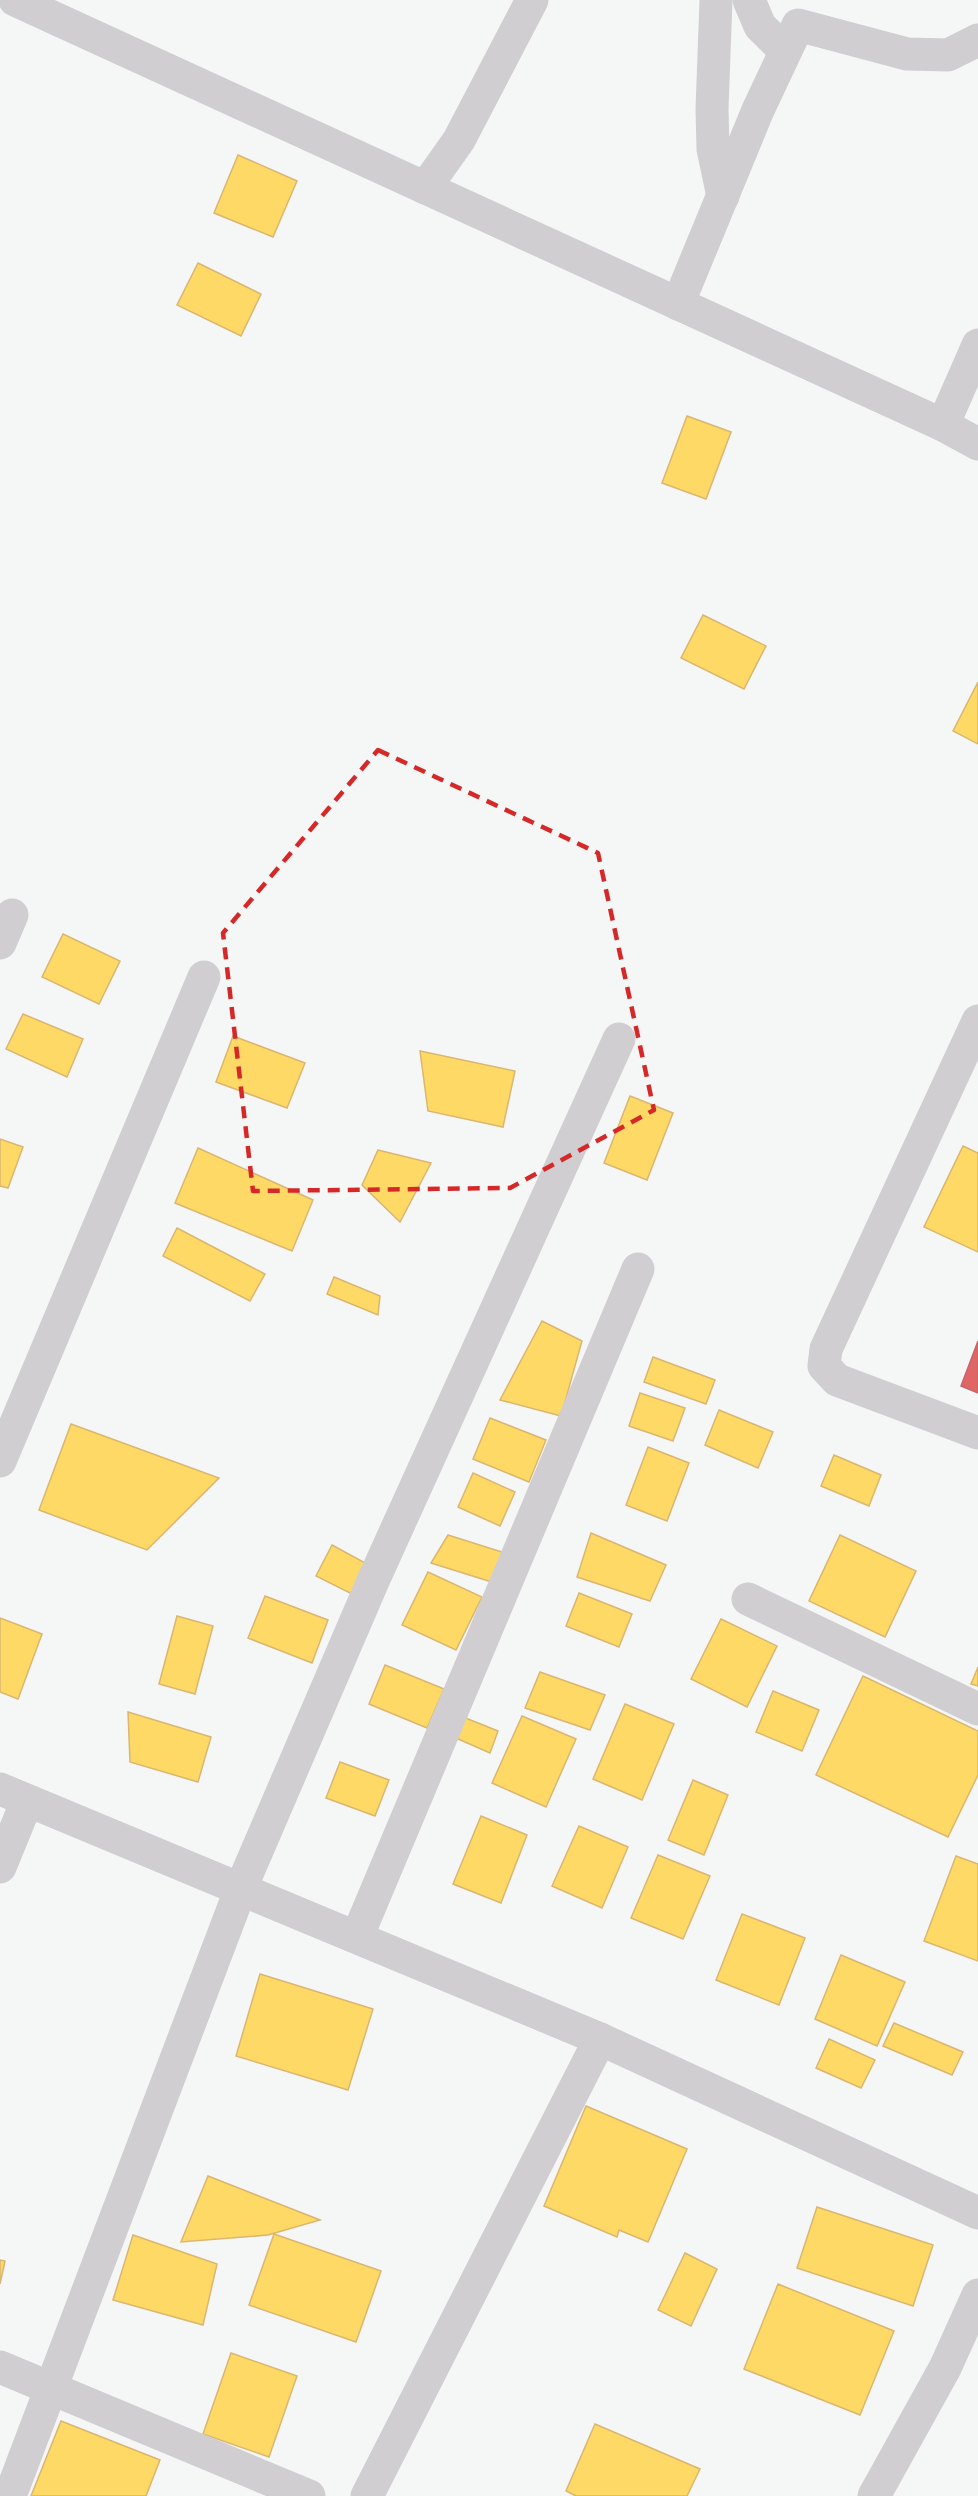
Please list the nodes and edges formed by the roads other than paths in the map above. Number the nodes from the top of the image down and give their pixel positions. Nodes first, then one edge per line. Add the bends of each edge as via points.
1 (15, 0) edge
2 (532, 0) edge
3 (716, 0) edge
4 (749, 0) edge
5 (978, 40) edge
6 (785, 51) junction
7 (425, 188) junction
8 (723, 196) junction
9 (678, 304) junction
10 (978, 345) edge
11 (943, 425) junction
12 (978, 444) edge
13 (204, 977) dead end
14 (978, 1021) edge
15 (619, 1039) dead end
16 (638, 1269) dead end
17 (978, 1433) edge
18 (0, 1461) edge
19 (748, 1599) dead end
20 (978, 1709) edge
21 (14, 1795) edge
22 (0, 1867) edge
23 (241, 1888) junction
24 (357, 1937) junction
25 (600, 2039) junction
26 (976, 2207) edge
27 (978, 2295) edge
28 (0, 2367) edge
29 (50, 2387) junction
30 (10, 2496) edge
31 (309, 2496) edge
32 (368, 2496) edge
33 (874, 2496) edge

1 - 7 street
2 - 7 street via 459,140
3 - 8 street via 712,129
4 - 6 street via 760,26
5 - 6 street via 948,55 908,54 798,26
6 - 8 street
7 - 9 street
8 - 9 street
9 - 11 street
10 - 11 street
11 - 12 street
13 - 18 street
14 - 17 street via 826,1349 824,1366 837,1380
15 - 23 street via 373,1581
16 - 24 street
19 - 20 street
21 - 22 street
21 - 23 street
23 - 24 street
23 - 29 street
24 - 25 street
25 - 26 street
25 - 32 street
27 - 33 street via 945,2368
28 - 29 street
29 - 30 street
29 - 31 street

